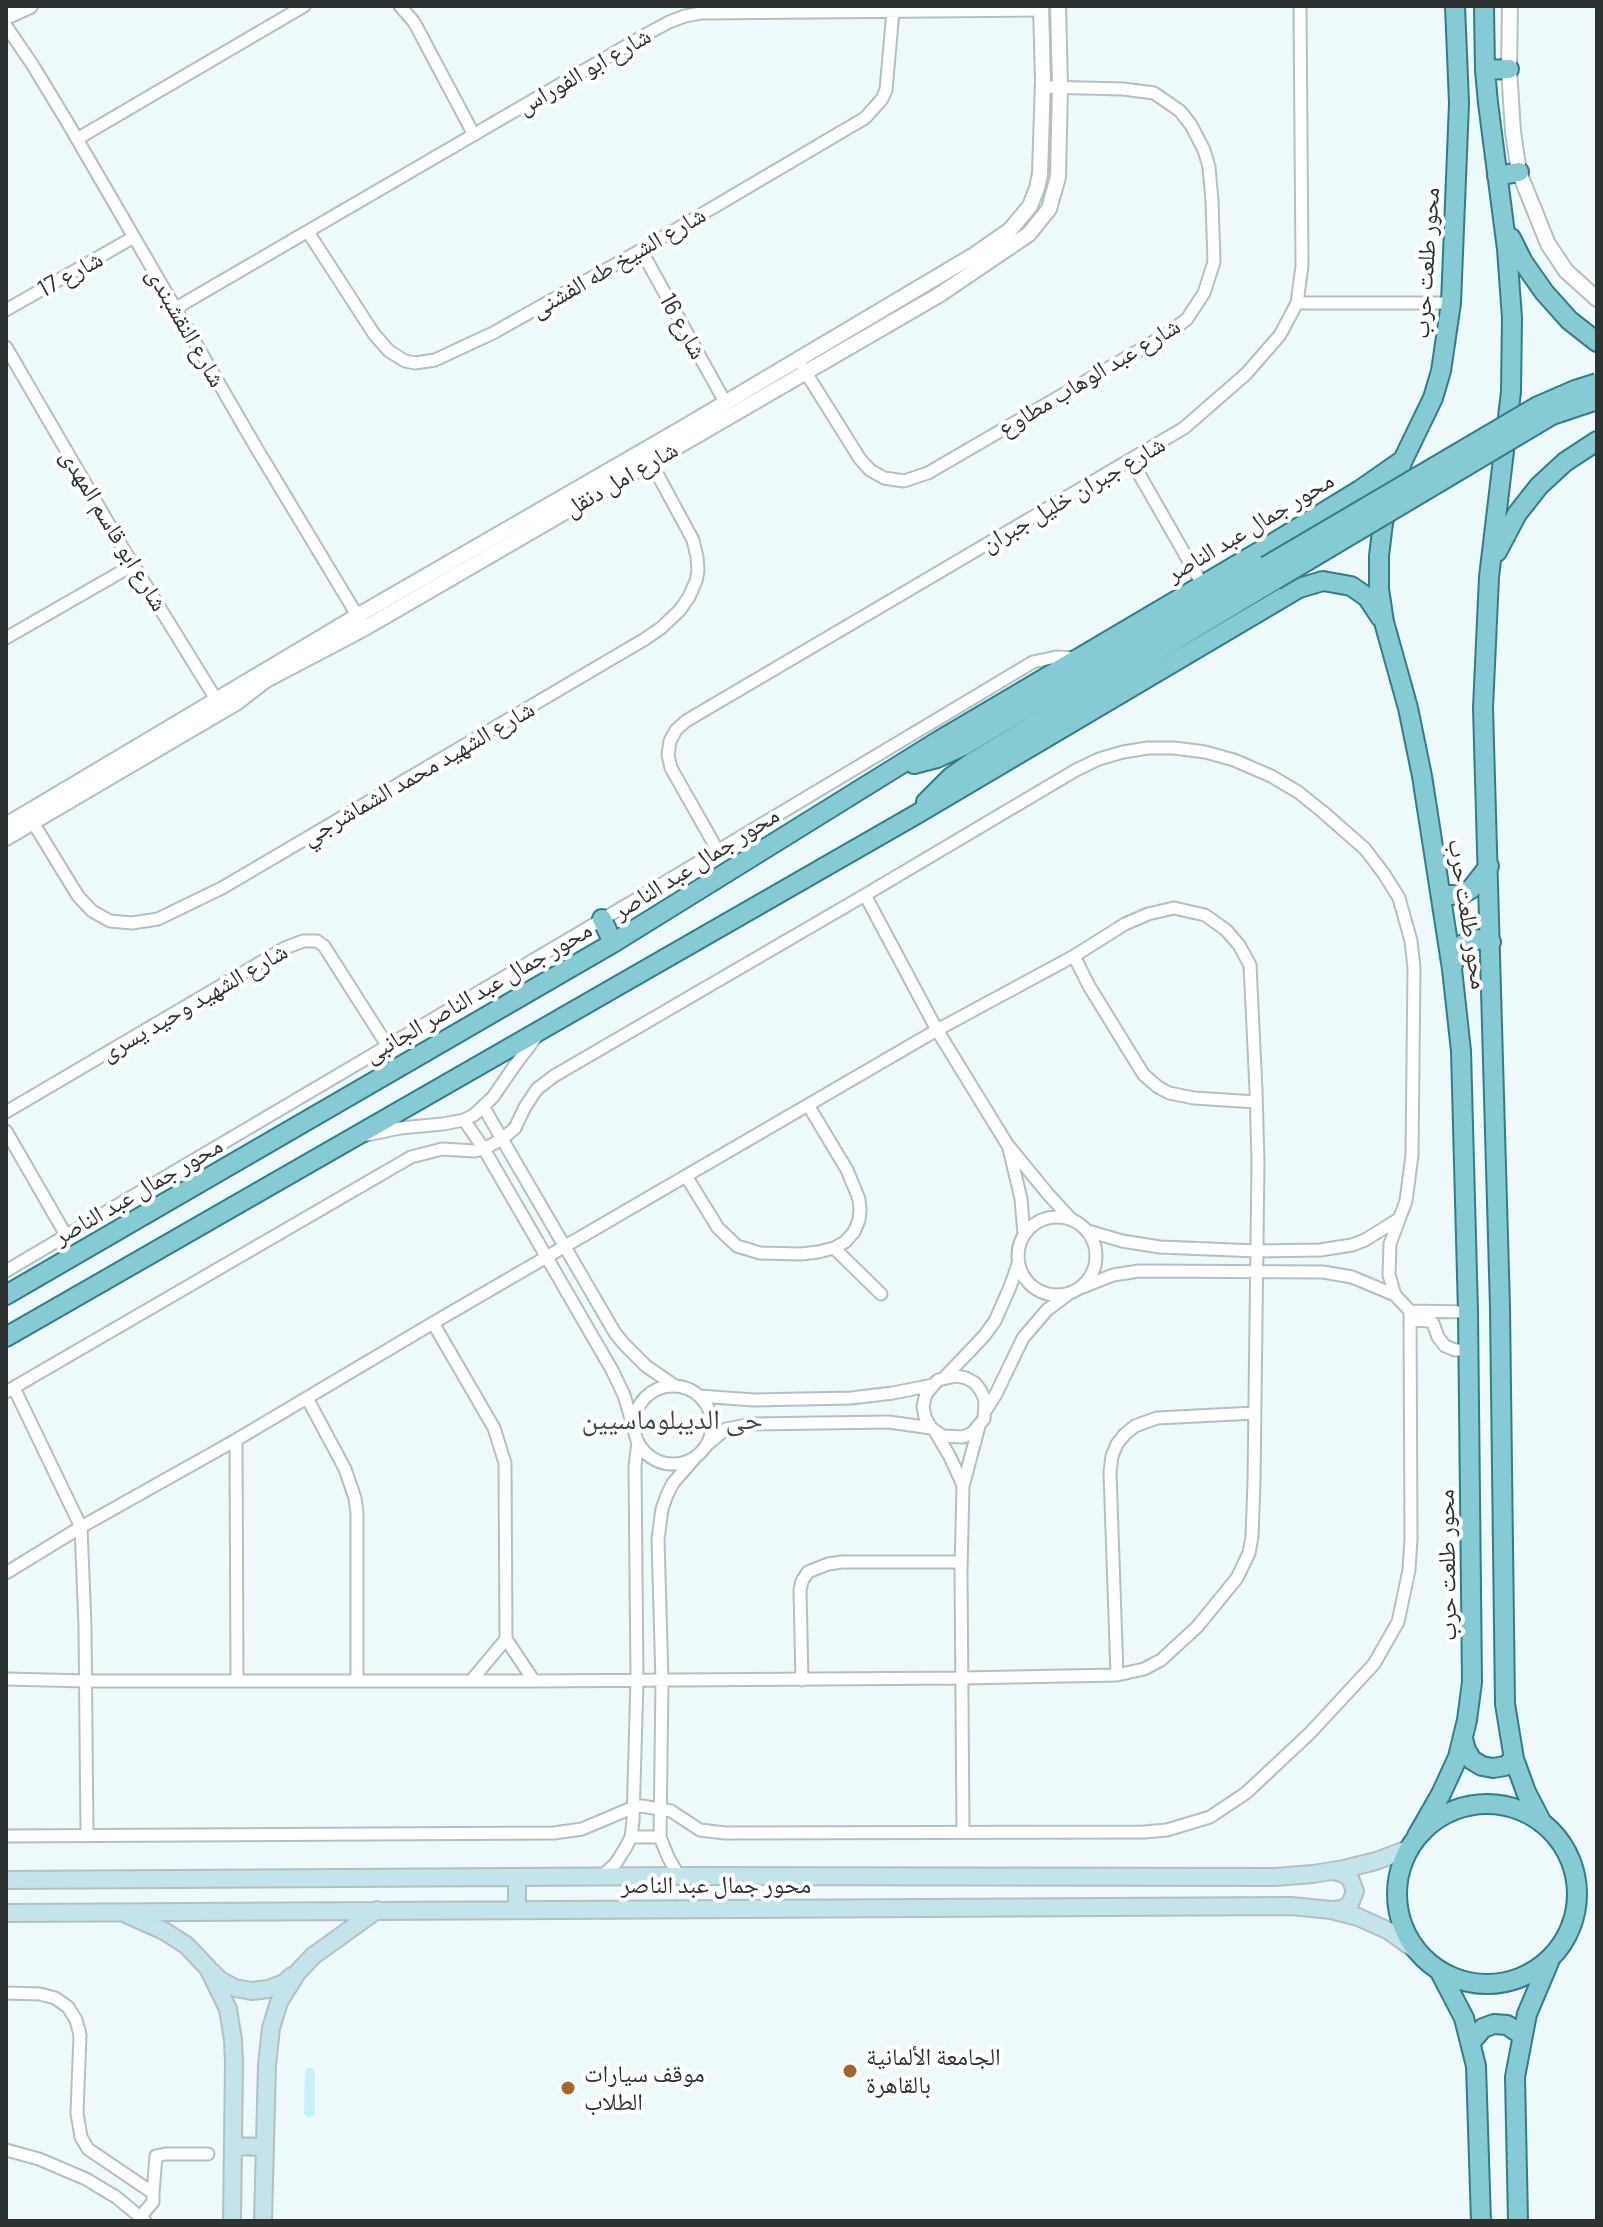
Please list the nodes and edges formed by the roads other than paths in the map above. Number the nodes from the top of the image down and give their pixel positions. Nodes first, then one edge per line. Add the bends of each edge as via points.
1 (30, 6) edge
2 (304, 6) edge
3 (400, 6) edge
4 (1058, 6) edge
5 (1300, 6) edge
6 (1484, 6) edge
7 (1510, 6) edge
8 (1453, 7) edge
9 (1041, 8) edge
10 (893, 11) junction
11 (6, 17) edge
12 (6, 26) edge
13 (1509, 69) junction
14 (1485, 70) junction
15 (1043, 87) junction
16 (1060, 87) junction
17 (474, 135) junction
18 (77, 139) junction
19 (1519, 172) junction
20 (1497, 176) junction
21 (1503, 214) junction
22 (308, 232) junction
23 (134, 237) junction
24 (641, 250) junction
25 (1597, 299) edge
26 (1297, 303) junction
27 (1451, 303) junction
28 (176, 308) junction
29 (6, 310) edge
30 (1597, 342) edge
31 (6, 347) edge
32 (797, 359) junction
33 (805, 373) junction
34 (1597, 383) edge
35 (1597, 400) edge
36 (725, 402) junction
37 (1597, 441) edge
38 (648, 456) junction
39 (1131, 460) junction
40 (1403, 460) junction
41 (1301, 525) junction
42 (133, 565) junction
43 (1270, 573) junction
44 (1489, 577) junction
45 (1323, 581) junction
46 (1202, 584) junction
47 (361, 622) junction
48 (1384, 622) junction
49 (6, 638) edge
50 (1079, 658) junction
51 (220, 705) junction
52 (901, 765) junction
53 (917, 814) junction
54 (30, 817) junction
55 (6, 825) edge
56 (6, 838) edge
57 (718, 851) junction
58 (1489, 866) junction
59 (865, 895) junction
60 (1441, 895) junction
61 (602, 919) junction
62 (1491, 942) junction
63 (613, 943) junction
64 (1074, 956) junction
65 (1452, 969) junction
66 (544, 1028) junction
67 (937, 1030) junction
68 (387, 1045) junction
69 (1256, 1102) junction
70 (808, 1105) junction
71 (484, 1108) junction
72 (6, 1112) edge
73 (464, 1120) junction
74 (6, 1131) edge
75 (351, 1138) junction
76 (502, 1139) junction
77 (1007, 1144) junction
78 (484, 1149) junction
79 (686, 1176) junction
80 (1070, 1218) junction
81 (1398, 1220) junction
82 (1088, 1231) junction
83 (1024, 1234) junction
84 (66, 1235) junction
85 (564, 1247) junction
86 (834, 1248) junction
87 (1257, 1251) junction
88 (547, 1257) junction
89 (1018, 1263) junction
90 (6, 1271) edge
91 (1258, 1273) junction
92 (1083, 1287) junction
93 (881, 1294) dead end
94 (1069, 1294) junction
95 (6, 1295) edge
96 (1395, 1295) junction
97 (1468, 1312) junction
98 (1410, 1316) junction
99 (433, 1323) junction
100 (6, 1337) edge
101 (1469, 1350) junction
102 (945, 1377) junction
103 (933, 1385) junction
104 (675, 1386) junction
105 (10, 1390) edge
106 (699, 1396) junction
107 (307, 1398) junction
108 (986, 1410) junction
109 (1255, 1413) junction
110 (979, 1426) junction
111 (634, 1429) junction
112 (933, 1429) junction
113 (236, 1440) junction
114 (638, 1442) junction
115 (708, 1444) junction
116 (694, 1459) junction
117 (963, 1486) junction
118 (81, 1527) junction
119 (961, 1562) junction
120 (6, 1573) edge
121 (506, 1639) junction
122 (1117, 1675) junction
123 (962, 1678) junction
124 (6, 1679) edge
125 (237, 1680) junction
126 (357, 1680) junction
127 (637, 1680) junction
128 (802, 1680) junction
129 (86, 1681) junction
130 (471, 1681) junction
131 (534, 1681) junction
132 (662, 1681) junction
133 (1463, 1739) junction
134 (1514, 1759) junction
135 (634, 1807) junction
136 (660, 1808) junction
137 (1542, 1823) junction
138 (963, 1832) junction
139 (6, 1836) edge
140 (87, 1836) junction
141 (631, 1837) junction
142 (660, 1837) junction
143 (1412, 1842) junction
144 (1332, 1871) junction
145 (679, 1876) junction
146 (517, 1877) junction
147 (601, 1877) junction
148 (6, 1880) edge
149 (517, 1909) junction
150 (377, 1910) junction
151 (1331, 1910) junction
152 (121, 1912) junction
153 (6, 1913) edge
154 (1417, 1951) junction
155 (1553, 1955) junction
156 (208, 1968) junction
157 (1439, 1970) junction
158 (297, 1973) junction
159 (6, 1993) edge
160 (1522, 2035) junction
161 (1471, 2042) junction
162 (233, 2146) junction
163 (264, 2147) junction
164 (6, 2150) edge
165 (208, 2154) dead end
166 (153, 2193) junction
167 (144, 2219) edge
168 (232, 2221) edge
169 (263, 2221) edge
170 (1481, 2221) edge
171 (1518, 2221) edge

1 - 11 street
2 - 18 street
3 - 17 street via 414,22
4 - 16 street, شارع امل دنقل
5 - 26 street, شارع جبران خليل جبران via 1302,266
6 - 14 main road, محور طلعت حرب
7 - 13 street
8 - 27 main road, محور طلعت حرب via 1459,103
9 - 10 street, شارع ابو الفوراس
9 - 15 street, شارع امل دنقل
10 - 17 street, شارع ابو الفوراس via 685,16
10 - 24 street, شارع الشيخ طه الفشنى via 886,90 865,118
12 - 18 street, شارع النقشبندى
13 - 14 main road
13 - 19 street
14 - 20 main road, محور طلعت حرب
15 - 16 street, شارع عبد الوهاب مطاوع
15 - 32 street, شارع امل دنقل via 1040,174 1022,217 974,255
16 - 33 street, شارع امل دنقل via 1058,177 1049,209 1029,234 939,295
16 - 33 street, شارع عبد الوهاب مطاوع via 1154,93 1191,125 1209,167 1214,262 1204,293 1187,319 928,473 904,481 870,470
17 - 22 street, شارع ابو الفوراس
18 - 23 street, شارع النقشبندى
19 - 20 main road
19 - 25 street via 1548,244 1566,271
20 - 21 main road, محور طلعت حرب
21 - 30 main road via 1515,247 1544,292
21 - 44 main road, محور طلعت حرب via 1511,392
22 - 24 street, شارع الشيخ طه الفشنى via 374,334 396,356 415,363 448,355
22 - 28 street, شارع ابو الفوراس
23 - 28 street, شارع النقشبندى
23 - 29 street, شارع 17
24 - 36 street, شارع 16
26 - 27 street
26 - 39 street, شارع جبران خليل جبران via 1271,347 1222,397
27 - 40 main road, محور طلعت حرب via 1433,398
28 - 47 street, شارع النقشبندى
31 - 42 street, شارع ابو قاسم المهدى
32 - 33 street, شارع عبد الوهاب مطاوع
32 - 36 street, شارع امل دنقل
33 - 38 street, شارع امل دنقل
34 - 43 main road, bridge via 1538,406
35 - 43 main road, bridge via 1552,415
36 - 38 street, شارع امل دنقل
37 - 44 main road via 1558,468 1527,499
38 - 47 street, شارع امل دنقل
38 - 54 street, شارع الشهيد محمد الشماشرجي via 697,557 696,581 680,610 645,639 210,895 158,919 110,921 78,896
39 - 46 street
39 - 57 street, شارع جبران خليل جبران via 676,730 668,755 671,768
40 - 41 main road, محور جمال عبد الناصر
40 - 48 main road, محور طلعت حرب via 1391,491 1379,556
41 - 45 main road via 1324,549
41 - 46 main road, محور جمال عبد الناصر
42 - 49 street
42 - 51 street, شارع ابو قاسم المهدى
43 - 52 main road via 951,752
43 - 53 main road via 971,763
44 - 58 main road, محور طلعت حرب via 1483,708
45 - 48 main road via 1360,591
45 - 53 main road via 1299,588
46 - 50 main road, محور جمال عبد الناصر
47 - 51 street, شارع امل دنقل via 236,703
48 - 60 main road, محور طلعت حرب via 1415,738
50 - 52 main road, محور جمال عبد الناصر
50 - 57 street, محور جمال عبد الناصر الجانبى via 1033,662
51 - 54 street, شارع امل دنقل
52 - 63 main road, محور جمال عبد الناصر
53 - 66 main road
54 - 55 street, شارع امل دنقل
54 - 56 street, شارع امل دنقل
57 - 61 street, محور جمال عبد الناصر الجانبى
58 - 60 main road via 1471,889
58 - 62 main road, محور طلعت حرب
59 - 67 street
59 - 76 street via 554,1076 537,1089 515,1128
59 - 81 street via 1076,770 1123,752 1205,752 1234,760 1298,792 1365,849 1384,874 1399,898 1411,941 1412,1155
60 - 65 main road, محور طلعت حرب
61 - 63 main road
61 - 68 street, محور جمال عبد الناصر الجانبى
62 - 65 main road via 1463,944
62 - 134 main road, محور طلعت حرب via 1505,1704
63 - 95 main road, محور جمال عبد الناصر
64 - 67 street
64 - 69 street via 1144,1075 1158,1087 1194,1098
64 - 69 street via 1148,914 1174,908 1216,921 1250,965
65 - 97 main road, محور طلعت حرب via 1461,1051
66 - 71 street
66 - 75 main road
67 - 70 street
67 - 77 street
68 - 72 street, شارع الشهيد وحيد يسرى via 324,946 303,941
68 - 84 street, محور جمال عبد الناصر الجانبى
69 - 87 street
70 - 79 street
70 - 86 street via 859,1199 854,1232
71 - 73 street
71 - 76 street
73 - 75 street
73 - 78 street
74 - 84 street
75 - 100 main road
76 - 78 street
76 - 85 street
77 - 80 street
77 - 83 street
78 - 88 street
78 - 105 street via 442,1149 411,1157
79 - 85 street
79 - 86 street via 718,1228 737,1246 772,1254
80 - 82 street
80 - 83 street via 1039,1221
81 - 87 street via 1352,1245
81 - 96 street via 1388,1259
82 - 87 street via 1160,1247
82 - 92 street via 1096,1266
83 - 89 street
84 - 90 street, محور جمال عبد الناصر الجانبى
85 - 88 street
85 - 104 street via 624,1344
86 - 93 street
87 - 91 street
88 - 99 street
88 - 111 street via 620,1384
89 - 94 street via 1036,1290
89 - 102 street via 995,1321
91 - 92 street via 1139,1271
91 - 96 street via 1337,1273
91 - 109 street
92 - 94 street
94 - 108 street via 1023,1338
96 - 98 street
97 - 98 street
97 - 101 main road, محور طلعت حرب
98 - 101 street via 1433,1323 1445,1346
98 - 138 street via 1409,1570 1398,1622 1362,1678 1264,1778 1210,1817 1144,1832
99 - 107 street
99 - 121 street via 502,1449
101 - 133 main road, محور طلعت حرب via 1472,1672
102 - 103 street
102 - 108 street via 975,1383
103 - 106 street via 851,1398
103 - 112 street via 923,1406
104 - 106 street
104 - 111 street via 650,1394 635,1416
105 - 118 street
106 - 115 street via 712,1418
107 - 113 street
107 - 126 street via 355,1498
108 - 110 street
109 - 122 street via 1254,1509 1244,1564 1217,1604 1170,1653 1144,1669
109 - 122 street via 1157,1418 1135,1426 1117,1444 1110,1472
110 - 112 street via 953,1438
110 - 117 street
111 - 114 street
112 - 115 street via 872,1421 752,1424 726,1429
112 - 117 street
113 - 118 street
113 - 125 street
114 - 116 street via 645,1453 668,1464
114 - 127 street
115 - 116 street
116 - 132 street via 673,1483 659,1523
117 - 119 street
118 - 120 street
118 - 129 street
119 - 123 street
119 - 128 street via 842,1562 808,1572 800,1590
121 - 130 street
121 - 131 street
122 - 123 street
123 - 128 street
123 - 138 street
124 - 129 street
125 - 126 street
125 - 129 street
126 - 130 street
127 - 131 street
127 - 132 street
127 - 135 street
128 - 132 street
129 - 140 street
130 - 131 street
132 - 136 street
133 - 134 main road via 1472,1760 1482,1766 1505,1766
133 - 143 main road, محور طلعت حرب via 1450,1776
134 - 137 main road, محور طلعت حرب
135 - 136 street
135 - 140 street via 592,1826 554,1833
135 - 141 street
136 - 138 street via 700,1830 717,1832
136 - 142 street
137 - 143 main road via 1504,1805 1474,1804 1443,1815
137 - 155 main road via 1569,1856 1577,1885 1570,1929
139 - 140 street
141 - 142 street
141 - 147 street
142 - 145 street
143 - 144 main road, محور جمال عبد الناصر via 1376,1861
143 - 154 main road via 1401,1864 1396,1895 1402,1925
144 - 145 main road, محور جمال عبد الناصر via 1275,1877
144 - 151 main road via 1350,1878 1355,1891 1347,1907
145 - 147 main road, محور جمال عبد الناصر
146 - 147 main road, محور جمال عبد الناصر
146 - 148 main road, محور جمال عبد الناصر
146 - 149 main road
149 - 150 main road, محور جمال عبد الناصر
149 - 151 main road, محور جمال عبد الناصر
150 - 152 main road, محور جمال عبد الناصر
150 - 158 main road
151 - 154 main road, محور جمال عبد الناصر via 1373,1924
152 - 153 main road, محور جمال عبد الناصر
152 - 156 main road via 186,1945
154 - 157 main road
155 - 157 main road via 1528,1974 1498,1983 1467,1982
155 - 160 main road
156 - 158 main road via 235,1988 252,1991 276,1986
156 - 162 main road via 231,2024
157 - 161 main road
158 - 163 main road via 271,2028
159 - 166 street via 40,1994 68,2007 80,2035 81,2137 88,2149
160 - 161 main road via 1494,2024
160 - 171 main road via 1515,2077
161 - 170 main road via 1478,2082
162 - 163 main road
162 - 168 main road
163 - 169 main road
164 - 167 street via 86,2179
165 - 166 street via 159,2154
166 - 167 street

